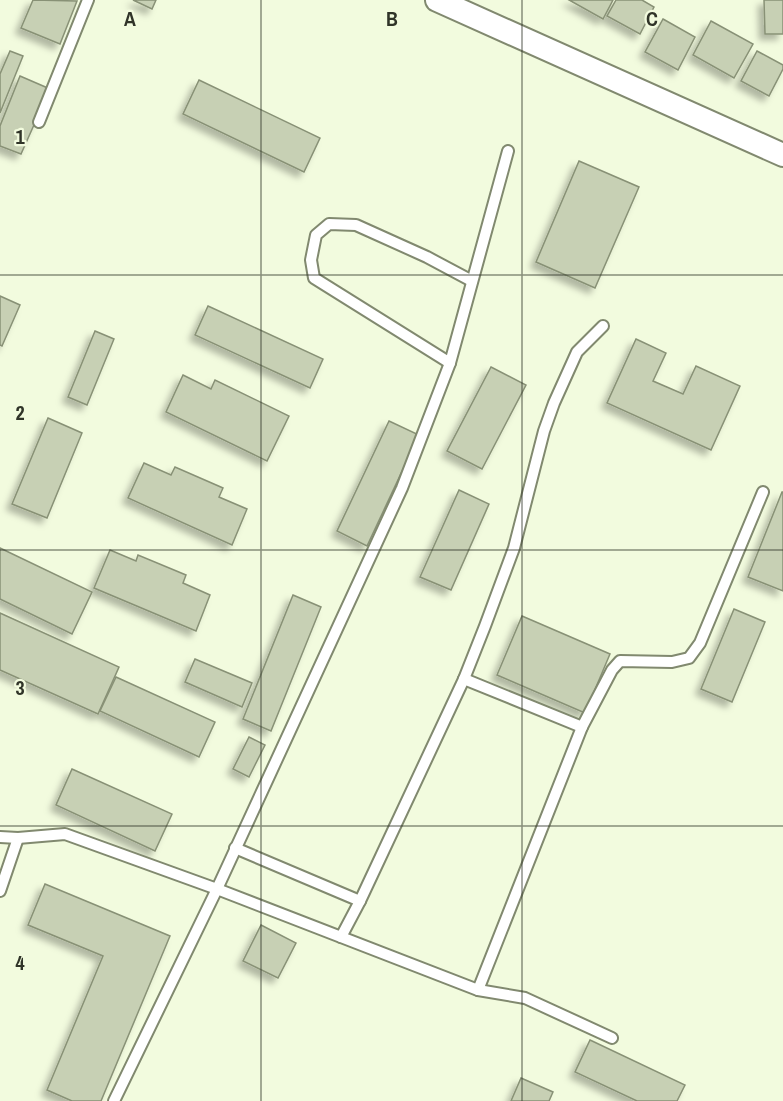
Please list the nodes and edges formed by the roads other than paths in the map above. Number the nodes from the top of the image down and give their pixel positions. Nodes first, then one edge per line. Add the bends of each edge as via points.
1 (88, 0) edge
2 (436, 0) edge
3 (39, 122) dead end
4 (508, 151) dead end
5 (783, 155) edge
6 (472, 281) junction
7 (603, 326) dead end
8 (450, 363) junction
9 (763, 492) dead end
10 (465, 679) junction
11 (582, 727) junction
12 (0, 837) edge
13 (18, 838) junction
14 (235, 848) junction
15 (217, 889) junction
16 (0, 891) edge
17 (360, 901) junction
18 (341, 937) junction
19 (478, 990) junction
20 (612, 1038) dead end
21 (114, 1101) edge

1 - 3 lane
2 - 5 street
4 - 6 lane
6 - 8 lane
6 - 8 lane via 356,225 329,224 316,235 311,260 314,278
7 - 10 lane via 577,352 554,403 514,548
8 - 14 lane via 393,507
9 - 11 lane via 700,642 689,658 672,662 620,661
10 - 11 lane
10 - 17 lane
11 - 19 lane
12 - 13 lane
13 - 15 lane via 65,834
13 - 16 lane
14 - 15 lane
14 - 17 lane
15 - 18 lane
15 - 21 lane
17 - 18 lane
18 - 19 lane
19 - 20 lane via 525,998

